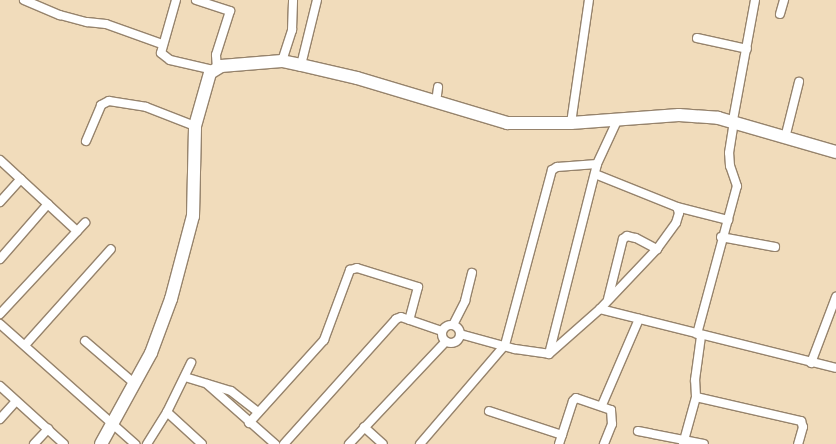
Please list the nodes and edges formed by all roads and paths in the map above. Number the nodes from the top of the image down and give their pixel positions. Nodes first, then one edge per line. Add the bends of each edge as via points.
1 (24, 0) edge
2 (196, 0) edge
3 (293, 0) edge
4 (317, 0) edge
5 (589, 0) edge
6 (755, 0) edge
7 (784, 0) edge
8 (174, 1) edge
9 (780, 14) dead end
10 (697, 38) dead end
11 (162, 44) junction
12 (747, 49) junction
13 (282, 62) junction
14 (300, 65) junction
15 (215, 69) junction
16 (799, 82) dead end
17 (438, 87) dead end
18 (436, 102) junction
19 (617, 121) junction
20 (734, 121) junction
21 (571, 123) junction
22 (195, 126) junction
23 (785, 138) junction
24 (86, 141) dead end
25 (836, 152) edge
26 (0, 160) edge
27 (598, 164) junction
28 (595, 174) junction
29 (21, 179) junction
30 (0, 202) edge
31 (48, 204) junction
32 (677, 207) junction
33 (728, 220) junction
34 (84, 223) dead end
35 (77, 231) junction
36 (721, 237) junction
37 (775, 247) dead end
38 (111, 249) dead end
39 (657, 249) junction
40 (0, 259) edge
41 (472, 273) dead end
42 (836, 297) edge
43 (607, 299) junction
44 (600, 308) junction
45 (0, 314) edge
46 (639, 319) junction
47 (409, 320) junction
48 (0, 324) edge
49 (453, 325) junction
50 (442, 331) junction
51 (460, 334) junction
52 (699, 335) junction
53 (85, 340) dead end
54 (446, 341) junction
55 (26, 344) junction
56 (505, 345) junction
57 (549, 354) junction
58 (191, 363) dead end
59 (811, 363) junction
60 (836, 368) edge
61 (185, 377) junction
62 (135, 384) junction
63 (207, 384) junction
64 (0, 386) edge
65 (696, 397) junction
66 (16, 401) junction
67 (602, 405) junction
68 (489, 411) dead end
69 (167, 412) junction
70 (258, 412) junction
71 (0, 419) edge
72 (113, 423) junction
73 (249, 423) junction
74 (364, 427) junction
75 (48, 429) junction
76 (638, 431) dead end
77 (562, 435) junction
78 (684, 442) edge
79 (34, 444) edge
80 (64, 444) edge
81 (101, 444) edge
82 (135, 444) edge
83 (147, 444) edge
84 (202, 444) edge
85 (274, 444) edge
86 (284, 444) edge
87 (349, 444) edge
88 (382, 444) edge
89 (420, 444) edge
90 (559, 444) edge
91 (604, 444) edge
92 (704, 444) edge
93 (798, 444) edge

1 - 11 street via 60,15 106,24
2 - 15 street via 230,11 216,55
3 - 13 street via 292,30
4 - 14 street
5 - 21 street
6 - 12 street
7 - 9 street
8 - 11 street
10 - 12 street
11 - 15 street via 161,54 165,58
12 - 20 street
13 - 14 street
13 - 15 street via 224,65
14 - 18 street via 356,78
15 - 22 street via 203,94
16 - 23 street
17 - 18 street
18 - 21 street via 507,124
19 - 20 street via 691,115
19 - 21 street
19 - 27 street
20 - 23 street
20 - 33 street via 729,153 737,186
22 - 24 street via 146,107 109,101 101,105
22 - 62 street via 192,228 171,299 151,353
23 - 25 street
26 - 29 street
27 - 28 street
27 - 56 street via 557,167 552,170
28 - 32 street
28 - 57 street
29 - 30 street
29 - 31 street
31 - 35 street
31 - 40 street
32 - 33 street
32 - 39 street via 679,213 676,223
33 - 36 street
34 - 35 street
35 - 45 street
36 - 37 street
36 - 52 street
38 - 55 street
39 - 43 street
39 - 43 street via 636,238 627,236 623,239
41 - 49 street via 463,306
42 - 59 street
43 - 44 street
44 - 46 street
44 - 57 street
46 - 52 street
46 - 67 street
47 - 50 street
47 - 70 street via 418,287 351,269 324,340
47 - 86 street via 401,317 396,319
48 - 55 street
49 - 50 street
49 - 51 street via 458,328
50 - 54 street
51 - 54 street via 455,342
51 - 56 street
52 - 59 street
52 - 65 street
53 - 62 street
54 - 74 street
55 - 72 street
56 - 57 street
56 - 89 street
58 - 61 street
59 - 60 street
61 - 63 street
61 - 69 street
62 - 72 street
63 - 70 street via 231,390
63 - 73 street
64 - 66 street
65 - 78 street
65 - 93 street via 801,421 803,427
66 - 71 street
66 - 75 street
67 - 77 street via 576,398
67 - 91 street via 611,410 612,414 612,424
68 - 77 street
69 - 83 street
69 - 84 street
70 - 73 street
72 - 81 street
72 - 82 street
73 - 85 street
74 - 87 street
74 - 88 street
75 - 79 street
75 - 80 street
76 - 78 street
77 - 90 street
78 - 92 street

